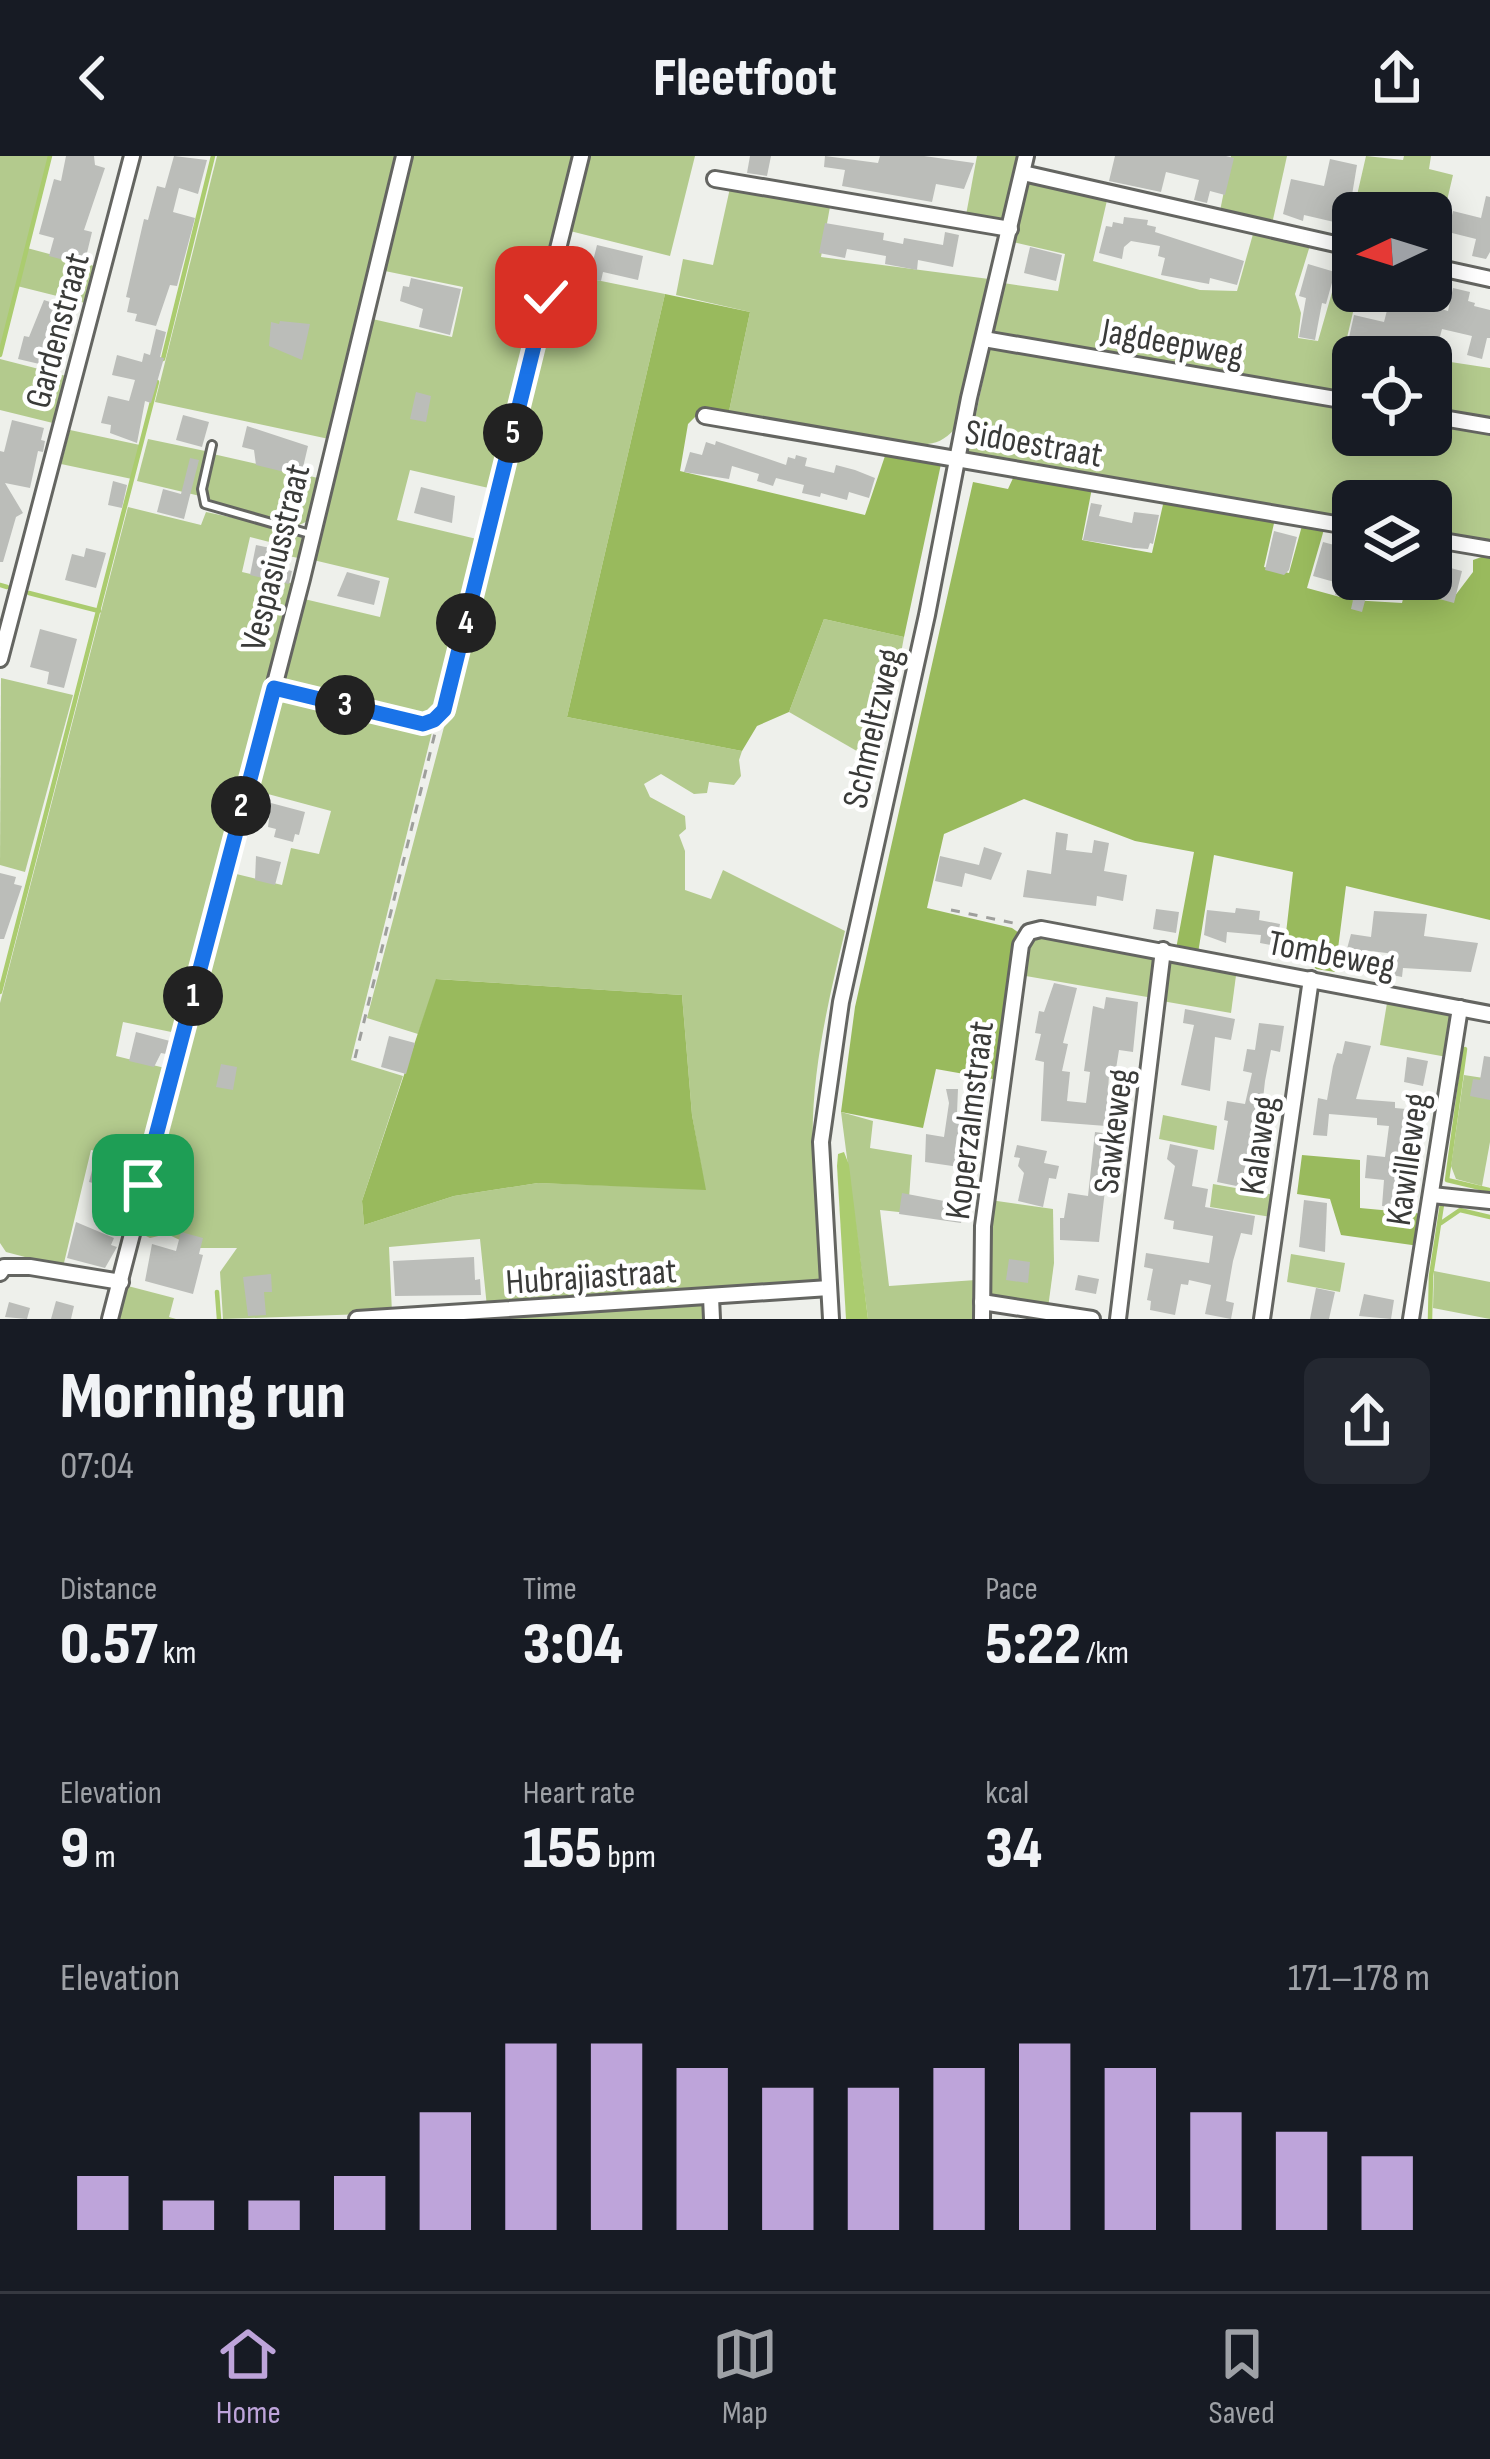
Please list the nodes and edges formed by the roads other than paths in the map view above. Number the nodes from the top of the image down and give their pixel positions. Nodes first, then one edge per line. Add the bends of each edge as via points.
1 (132, 156) edge
2 (404, 156) edge
3 (581, 156) edge
4 (1026, 156) edge
5 (1023, 173) junction
6 (715, 179) dead end
7 (1010, 229) junction
8 (1332, 243) edge
9 (1452, 271) edge
10 (1490, 279) edge
11 (984, 339) junction
12 (1332, 398) edge
13 (705, 416) dead end
14 (1452, 420) edge
15 (1490, 426) edge
16 (212, 445) dead end
17 (958, 460) junction
18 (1332, 523) edge
19 (310, 534) junction
20 (1452, 543) edge
21 (1490, 549) edge
22 (7, 603) edge
23 (0, 659) edge
24 (274, 688) junction
25 (1030, 932) joint
26 (1163, 950) junction
27 (1311, 979) junction
28 (1460, 1008) junction
29 (1490, 1014) edge
30 (1432, 1195) junction
31 (1490, 1202) edge
32 (0, 1273) edge
33 (121, 1282) junction
34 (829, 1288) junction
35 (711, 1297) junction
36 (982, 1302) junction
37 (110, 1319) edge
38 (357, 1319) edge
39 (712, 1319) edge
40 (831, 1319) edge
41 (982, 1319) edge
42 (1092, 1319) edge
43 (1118, 1319) edge
44 (1262, 1319) edge
45 (1411, 1319) edge

1 - 22 street, Gardenstraat
2 - 19 street, Vespasiusstraat
3 - 24 street via 444,710 423,724
4 - 5 street, Schmeltzweg
5 - 7 street, Schmeltzweg
5 - 8 street
6 - 7 street
7 - 11 street, Schmeltzweg
9 - 10 street
11 - 12 street, Jagdeepweg
11 - 17 street, Schmeltzweg
13 - 17 street, Sidoestraat
14 - 15 street
16 - 19 lane via 205,504
17 - 18 street, Sidoestraat
17 - 34 street, Schmeltzweg via 823,1112
19 - 24 street, Vespasiusstraat
20 - 21 street
22 - 23 street, Gardenstraat
24 - 33 street, Vespasiusstraat
25 - 26 street, Tombeweg
25 - 36 street, Koperzalmstraat via 1021,945 983,1226
26 - 27 street, Tombeweg
26 - 43 street, Sawkeweg
27 - 28 street, Tombeweg
27 - 44 street, Kalaweg
28 - 29 street, Tombeweg
28 - 30 street, Kawilleweg
30 - 31 street
30 - 45 street, Kawilleweg
32 - 33 street via 30,1267
33 - 37 street, Vespasiusstraat
34 - 35 street, Hubrajiastraat
34 - 40 street, Schmeltzweg
35 - 38 street, Hubrajiastraat
35 - 39 street
36 - 41 street, Koperzalmstraat
36 - 42 street

